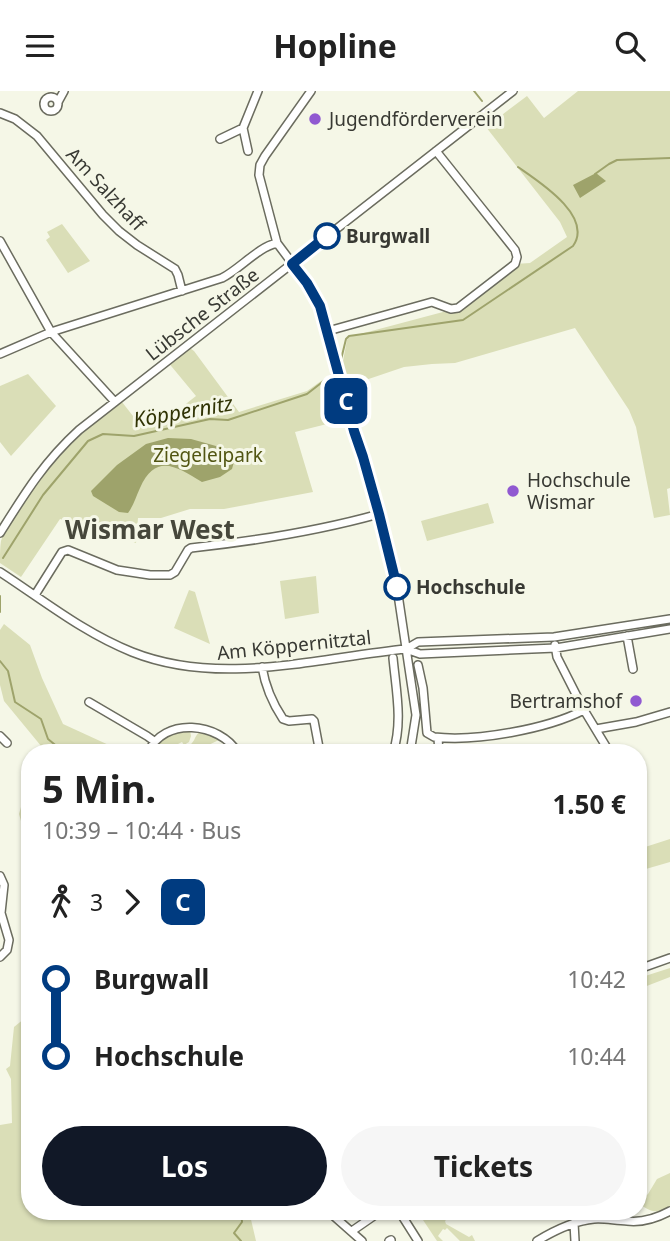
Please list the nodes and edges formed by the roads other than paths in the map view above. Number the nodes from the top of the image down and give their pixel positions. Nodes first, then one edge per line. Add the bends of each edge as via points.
1 (64, 91) edge
2 (258, 91) edge
3 (311, 91) edge
4 (513, 91) edge
5 (58, 102) dead end
6 (0, 113) edge
7 (243, 128) junction
8 (220, 139) dead end
9 (248, 151) dead end
10 (436, 151) junction
11 (0, 241) edge
12 (277, 243) junction
13 (292, 264) junction
14 (182, 291) junction
15 (328, 331) junction
16 (51, 332) junction
17 (0, 354) edge
18 (115, 402) junction
19 (379, 514) junction
20 (0, 533) edge
21 (0, 572) edge
22 (35, 595) junction
23 (670, 619) edge
24 (670, 629) edge
25 (626, 636) junction
26 (554, 637) junction
27 (556, 648) junction
28 (406, 649) junction
29 (393, 661) dead end
30 (418, 665) dead end
31 (262, 667) junction
32 (633, 669) dead end
33 (89, 702) dead end
34 (584, 711) junction
35 (670, 712) edge
36 (596, 729) junction
37 (0, 736) edge
38 (438, 738) junction
39 (154, 741) junction
40 (7, 744) dead end
41 (152, 744) edge
42 (231, 744) edge
43 (318, 744) edge
44 (395, 744) edge
45 (411, 744) edge
46 (438, 744) edge
47 (605, 744) edge
48 (0, 876) edge
49 (0, 957) edge
50 (670, 958) edge
51 (647, 966) edge
52 (670, 1211) edge
53 (647, 1219) edge
54 (339, 1220) edge
55 (368, 1220) edge
56 (405, 1220) edge
57 (594, 1220) edge
58 (618, 1220) edge
59 (641, 1220) edge
60 (574, 1223) junction
61 (352, 1231) junction
62 (362, 1241) edge
63 (418, 1241) edge
64 (537, 1241) edge
65 (575, 1241) edge

1 - 5 street
2 - 7 street
3 - 12 street via 260,165
4 - 10 street, Lübsche Straße
6 - 14 street, Am Salzhaff via 37,136 119,231 170,265
7 - 8 street
7 - 9 street
10 - 13 street, Lübsche Straße
10 - 15 street via 515,250 515,264 458,308 432,302
11 - 16 street
12 - 13 street
12 - 14 street via 234,272
13 - 15 street via 320,306
13 - 18 street, Lübsche Straße
14 - 16 street
15 - 19 street
16 - 17 street
16 - 18 street
18 - 20 street, Lübsche Straße via 54,454
19 - 22 street via 297,533 191,548 170,575 117,570 68,550 62,552
19 - 28 street via 396,580
21 - 22 street, Am Köppernitztal
22 - 31 street, Am Köppernitztal via 96,634 143,656 203,669
23 - 26 street
24 - 25 street
25 - 27 street
25 - 32 street
26 - 27 street
26 - 28 street via 418,642
27 - 28 street via 420,653
27 - 34 street
28 - 31 street, Am Köppernitztal
28 - 45 street via 416,715
29 - 44 street via 398,715
30 - 38 street via 427,730
31 - 43 street via 283,719 312,719
33 - 39 street
34 - 36 street
34 - 38 street via 534,728 482,737
35 - 36 street
36 - 47 street
37 - 40 street
38 - 46 street
39 - 41 street
39 - 42 street via 174,729 188,728 208,731
48 - 49 street via 4,885 1,913 9,940
50 - 51 street
52 - 53 street
54 - 61 street
55 - 61 street
56 - 63 street
57 - 60 street
58 - 59 street
60 - 64 street
60 - 65 street
61 - 62 street

